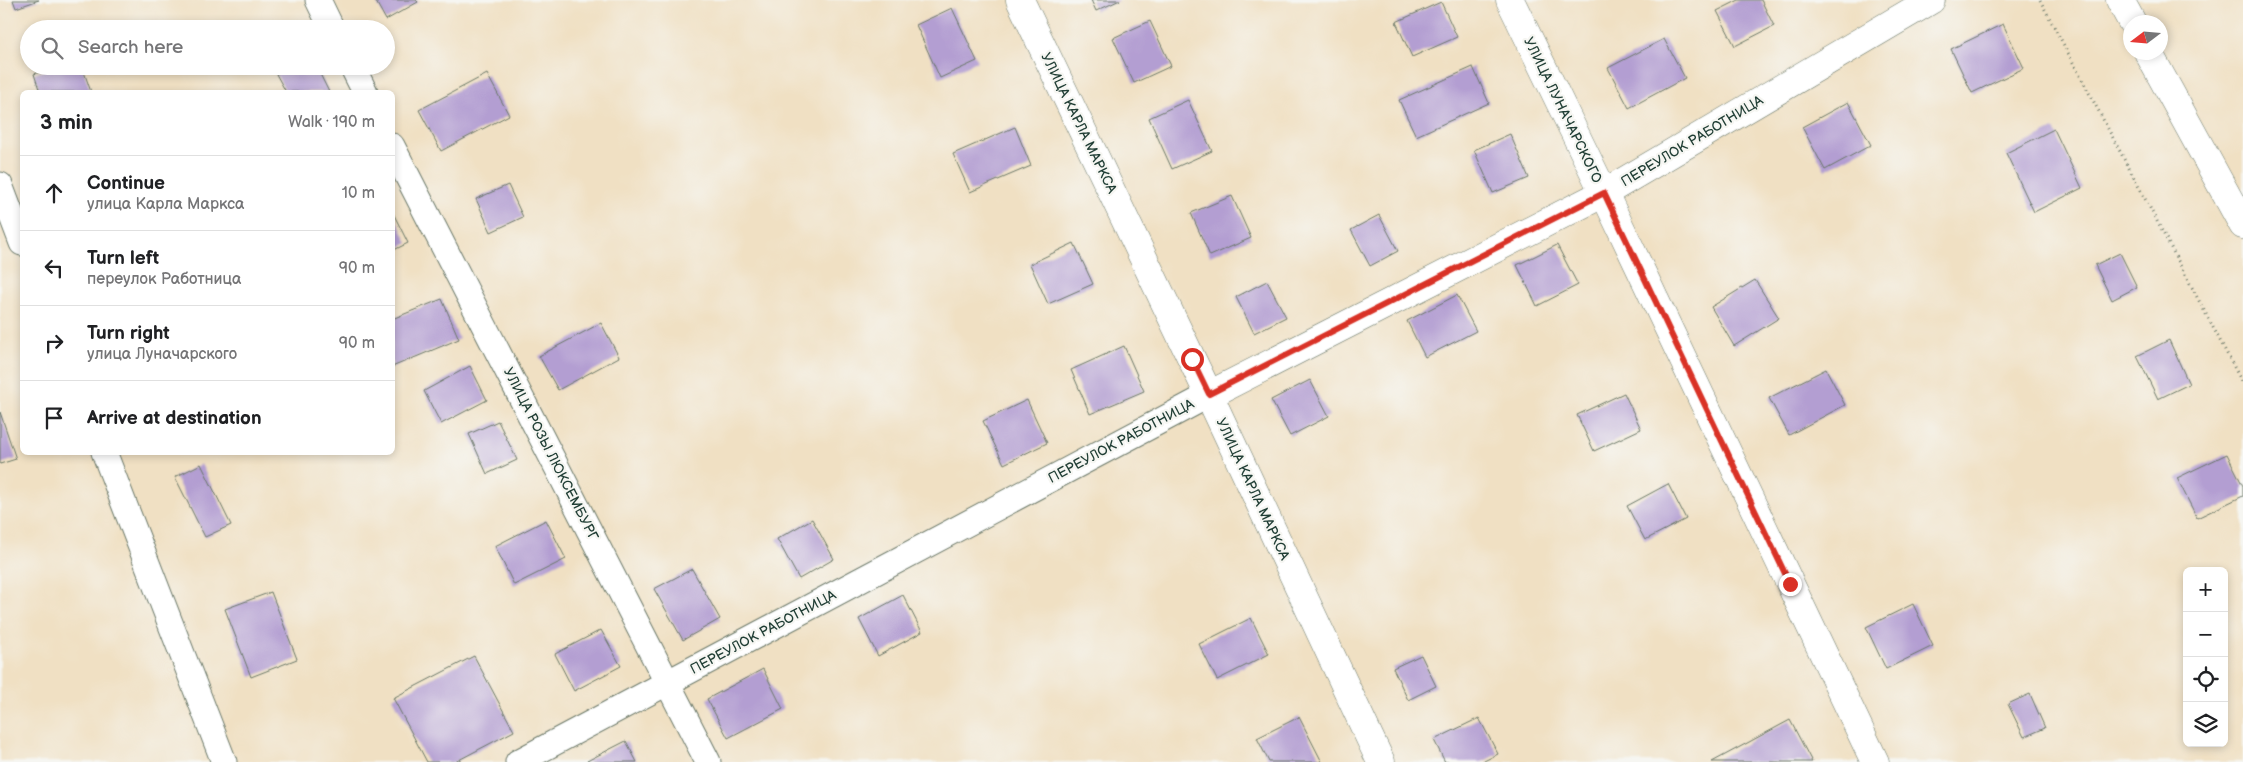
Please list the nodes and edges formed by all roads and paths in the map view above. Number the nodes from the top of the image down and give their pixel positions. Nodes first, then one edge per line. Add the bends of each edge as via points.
1 (318, 0) edge
2 (1020, 0) edge
3 (1510, 0) edge
4 (1931, 0) edge
5 (2040, 0) edge
6 (2120, 0) edge
7 (2128, 15) edge
8 (328, 20) edge
9 (2152, 60) edge
10 (356, 75) edge
11 (364, 90) edge
12 (395, 152) edge
13 (0, 185) edge
14 (1604, 193) junction
15 (2243, 225) edge
16 (20, 238) edge
17 (2243, 384) edge
18 (1209, 394) junction
19 (105, 455) edge
20 (668, 682) junction
21 (224, 762) edge
22 (518, 762) edge
23 (708, 762) edge
24 (1380, 762) edge
25 (1875, 762) edge

1 - 8 street
2 - 18 main road, УЛИЦА КАРЛА МАРКСА
3 - 14 main road, УЛИЦА ЛУНАЧАРСКОГО
4 - 14 main road, ПЕРЕУЛОК РАБОТНИЦА
5 - 17 path
6 - 7 main road
9 - 15 main road
10 - 11 street
12 - 20 street, УЛИЦА РОЗЫ ЛЮКСЕМБУРГ
13 - 16 street
14 - 18 main road, ПЕРЕУЛОК РАБОТНИЦА
14 - 25 main road, УЛИЦА ЛУНАЧАРСКОГО
18 - 20 street, ПЕРЕУЛОК РАБОТНИЦА
18 - 24 main road, УЛИЦА КАРЛА МАРКСА
19 - 21 street
20 - 22 street, ПЕРЕУЛОК РАБОТНИЦА
20 - 23 street, УЛИЦА РОЗЫ ЛЮКСЕМБУРГ

